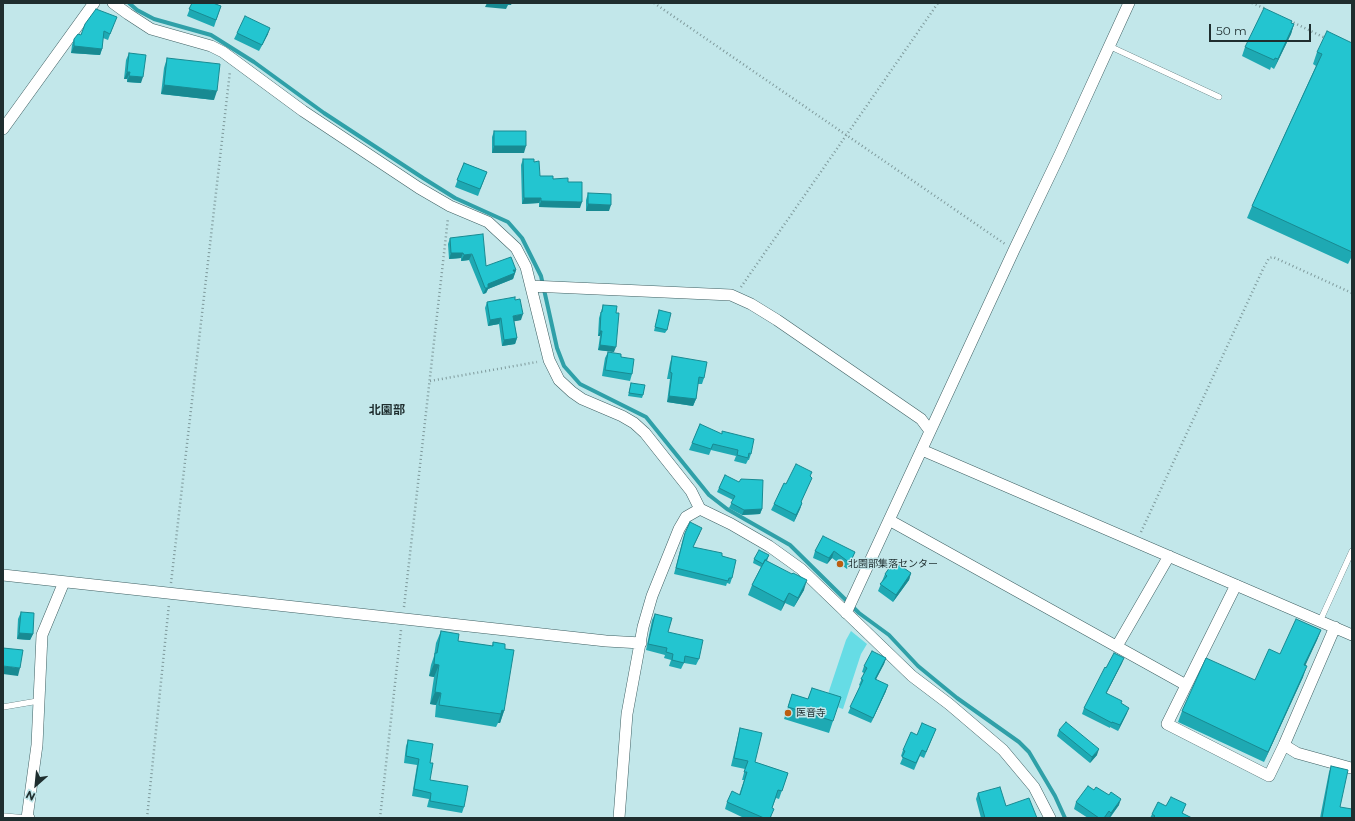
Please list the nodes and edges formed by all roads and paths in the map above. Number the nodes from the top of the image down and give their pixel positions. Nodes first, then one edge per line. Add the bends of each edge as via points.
1 (94, 3) edge
2 (113, 3) edge
3 (654, 3) edge
4 (938, 3) edge
5 (1129, 3) edge
6 (1252, 3) edge
7 (1267, 10) edge
8 (1288, 20) edge
9 (1331, 40) edge
10 (1109, 46) junction
11 (232, 58) junction
12 (1219, 97) dead end
13 (3, 129) edge
14 (846, 135) junction
15 (450, 206) junction
16 (1014, 250) junction
17 (531, 286) junction
18 (1352, 293) edge
19 (735, 297) junction
20 (549, 360) junction
21 (430, 381) junction
22 (930, 431) junction
23 (922, 450) junction
24 (700, 509) junction
25 (889, 520) junction
26 (1136, 542) junction
27 (1352, 551) edge
28 (1169, 556) junction
29 (3, 575) edge
30 (64, 582) junction
31 (1236, 585) junction
32 (170, 593) junction
33 (846, 612) junction
34 (402, 619) junction
35 (1320, 621) junction
36 (1335, 627) junction
37 (1352, 635) edge
38 (641, 643) junction
39 (1117, 646) junction
40 (1186, 685) junction
41 (38, 701) junction
42 (3, 707) edge
43 (1284, 745) junction
44 (1351, 768) edge
45 (3, 816) edge
46 (28, 818) edge
47 (147, 818) edge
48 (380, 818) edge
49 (619, 818) edge
50 (1050, 818) edge

1 - 13 street
2 - 11 street via 151,29 210,46
3 - 14 path
4 - 14 path
5 - 10 street
6 - 7 path
8 - 9 path
10 - 12 lane
10 - 16 street
11 - 15 street via 309,115
11 - 32 path
14 - 16 path
14 - 19 path
15 - 17 street via 488,222 516,248 526,267
15 - 21 path
16 - 22 street
17 - 19 street
17 - 20 street
18 - 26 path via 1273,257 1269,258
19 - 22 street via 784,324 921,419
20 - 21 path
20 - 24 street via 559,380 572,392 622,416 645,433 691,491
21 - 34 path
22 - 23 street
23 - 25 street
23 - 26 street
24 - 33 street via 769,546 801,569
24 - 38 street via 686,517 679,529 652,596
25 - 33 street
25 - 39 street
26 - 28 street
27 - 35 lane
28 - 31 street
28 - 39 street
29 - 30 street
30 - 32 street
30 - 41 street via 42,635
31 - 35 street
31 - 40 street
32 - 34 street
32 - 47 path
33 - 50 street via 912,676 1003,750 1034,787
34 - 38 street
34 - 48 path
35 - 36 street
36 - 37 street
36 - 43 street
38 - 49 street via 627,714
39 - 40 street
40 - 43 street via 1167,724 1269,776
41 - 42 lane
41 - 46 street
43 - 44 street via 1297,753
45 - 46 lane

